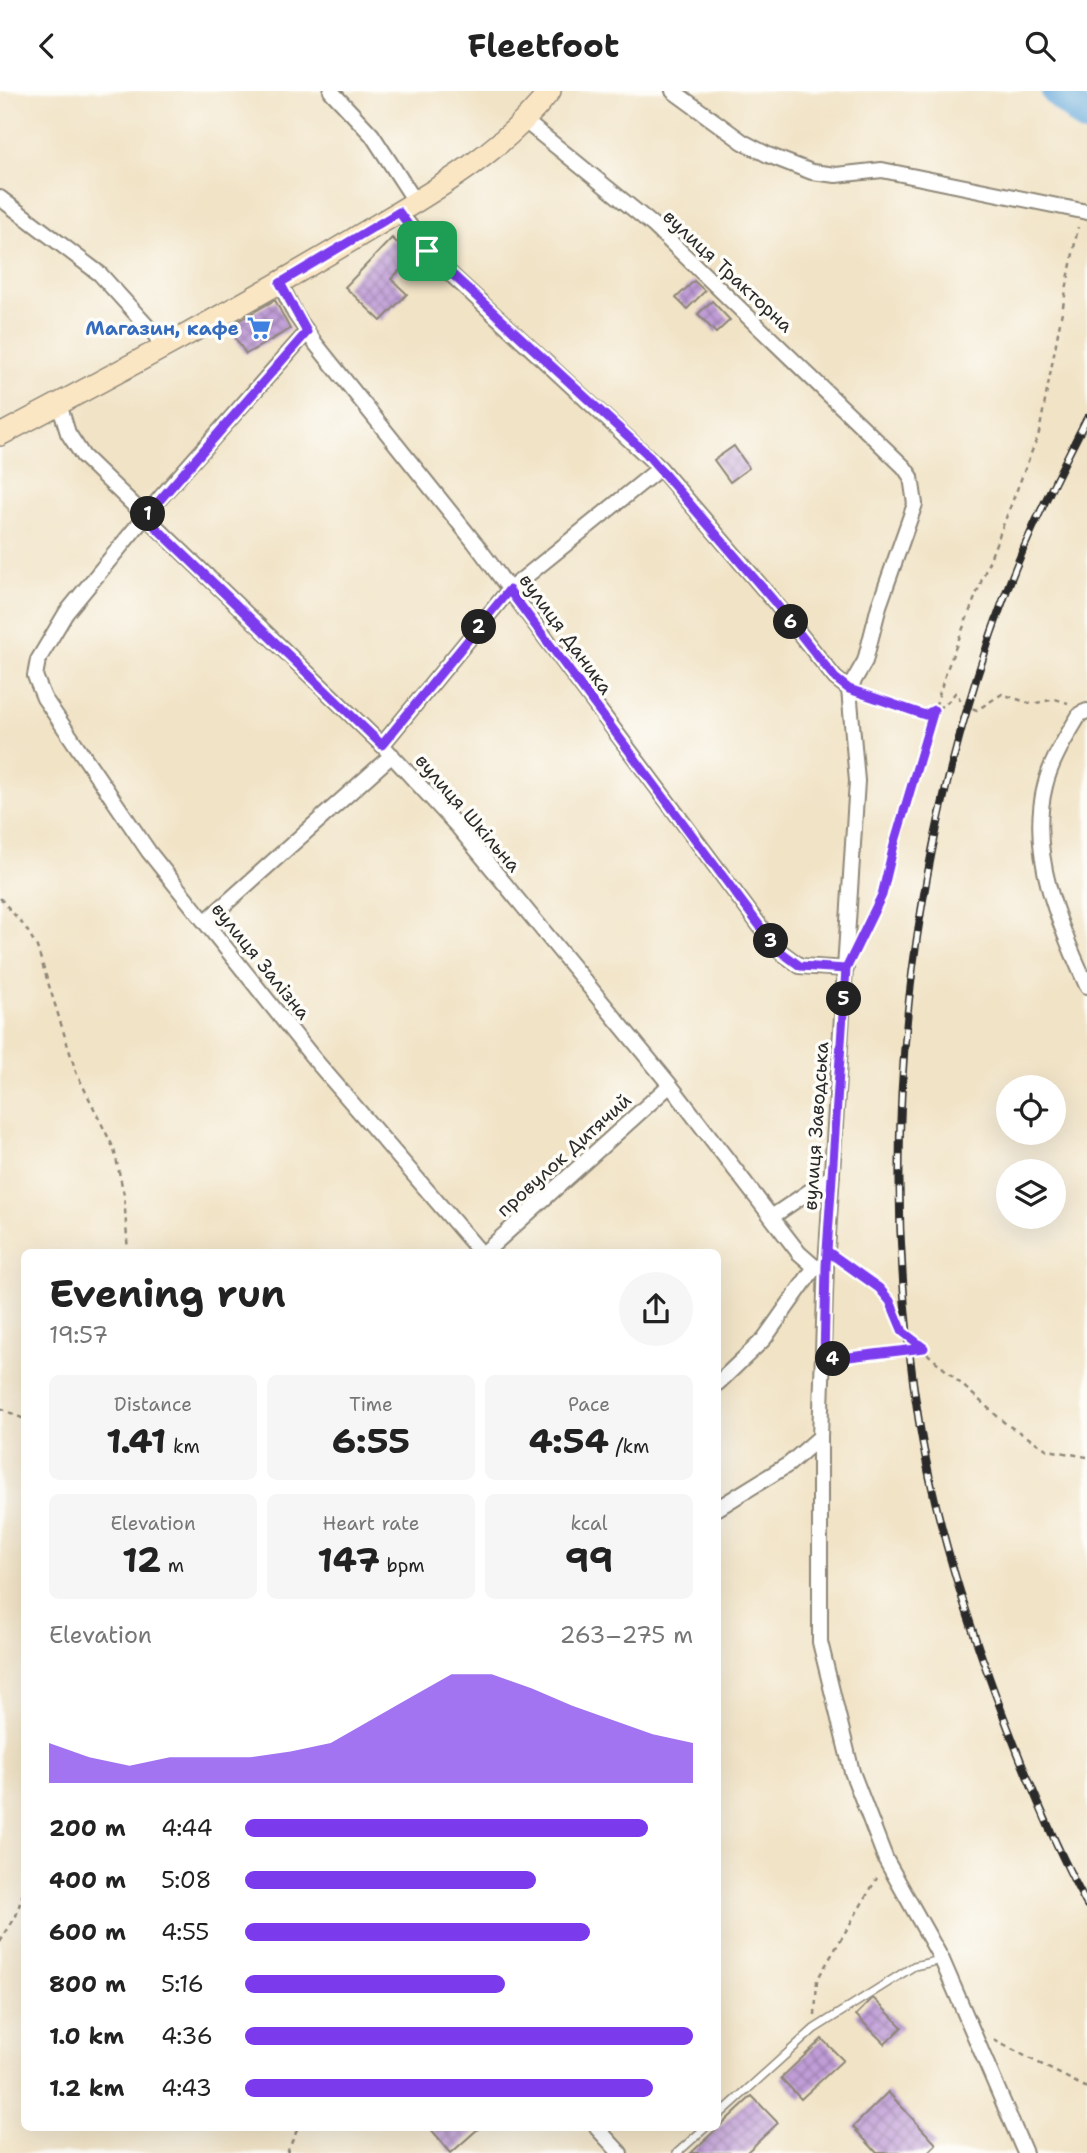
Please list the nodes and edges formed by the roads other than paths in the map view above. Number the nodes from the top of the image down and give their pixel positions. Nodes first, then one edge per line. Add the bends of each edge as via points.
1 (331, 91) edge
2 (550, 91) edge
3 (673, 91) edge
4 (525, 121) junction
5 (0, 198) edge
6 (407, 206) junction
7 (1084, 211) edge
8 (280, 283) junction
9 (307, 332) junction
10 (162, 348) junction
11 (59, 404) junction
12 (0, 435) edge
13 (660, 468) junction
14 (145, 517) junction
15 (509, 590) junction
16 (849, 689) junction
17 (1085, 712) edge
18 (387, 750) junction
19 (205, 922) junction
20 (846, 969) junction
21 (1087, 986) edge
22 (670, 1085) junction
23 (832, 1176) junction
24 (772, 1216) junction
25 (479, 1249) edge
26 (486, 1249) edge
27 (821, 1267) junction
28 (721, 1380) edge
29 (820, 1437) junction
30 (721, 1506) edge
31 (942, 1960) junction
32 (721, 2113) edge
33 (600, 2131) edge
34 (702, 2131) edge
35 (621, 2153) edge
36 (677, 2153) edge
37 (1025, 2153) edge

1 - 6 street via 387,155
2 - 4 street
3 - 7 street via 744,142 812,172 836,175 883,170
4 - 6 street via 491,151
4 - 16 street, вулиця Тракторна via 653,225 911,477 915,504 879,605 865,661
5 - 10 street via 100,274
6 - 8 street
6 - 13 street via 443,267
8 - 9 street, вулиця Даника
8 - 10 street
9 - 14 street
9 - 15 street, вулиця Даника
10 - 11 street
11 - 12 street
11 - 14 street, вулиця Шкільна via 75,447
13 - 15 street
13 - 16 street
14 - 18 street, вулиця Шкільна
14 - 19 street, вулиця Залізна via 66,613 40,654 35,676 44,698 149,852
15 - 18 street
15 - 20 street, вулиця Даника via 777,949 800,966
16 - 20 street, вулиця Заводська via 857,781
17 - 21 street via 1064,741 1045,784 1041,813 1043,870
18 - 19 street
18 - 22 street, вулиця Шкільна via 458,827
19 - 25 street, вулиця Залізна via 315,1060
20 - 23 street, вулиця Заводська
22 - 24 street, вулиця Шкільна
22 - 26 street, провулок Дитячий
23 - 24 street
23 - 27 street, вулиця Заводська via 827,1251
24 - 27 street, вулиця Шкільна via 799,1253
27 - 28 street via 764,1339
27 - 29 street, вулиця Заводська via 824,1360
29 - 30 street via 789,1464
29 - 31 street, вулиця Заводська via 820,1642 852,1772 887,1860
31 - 32 lane via 914,1966 814,2029
31 - 37 street, вулиця Заводська
33 - 35 street
34 - 36 lane

